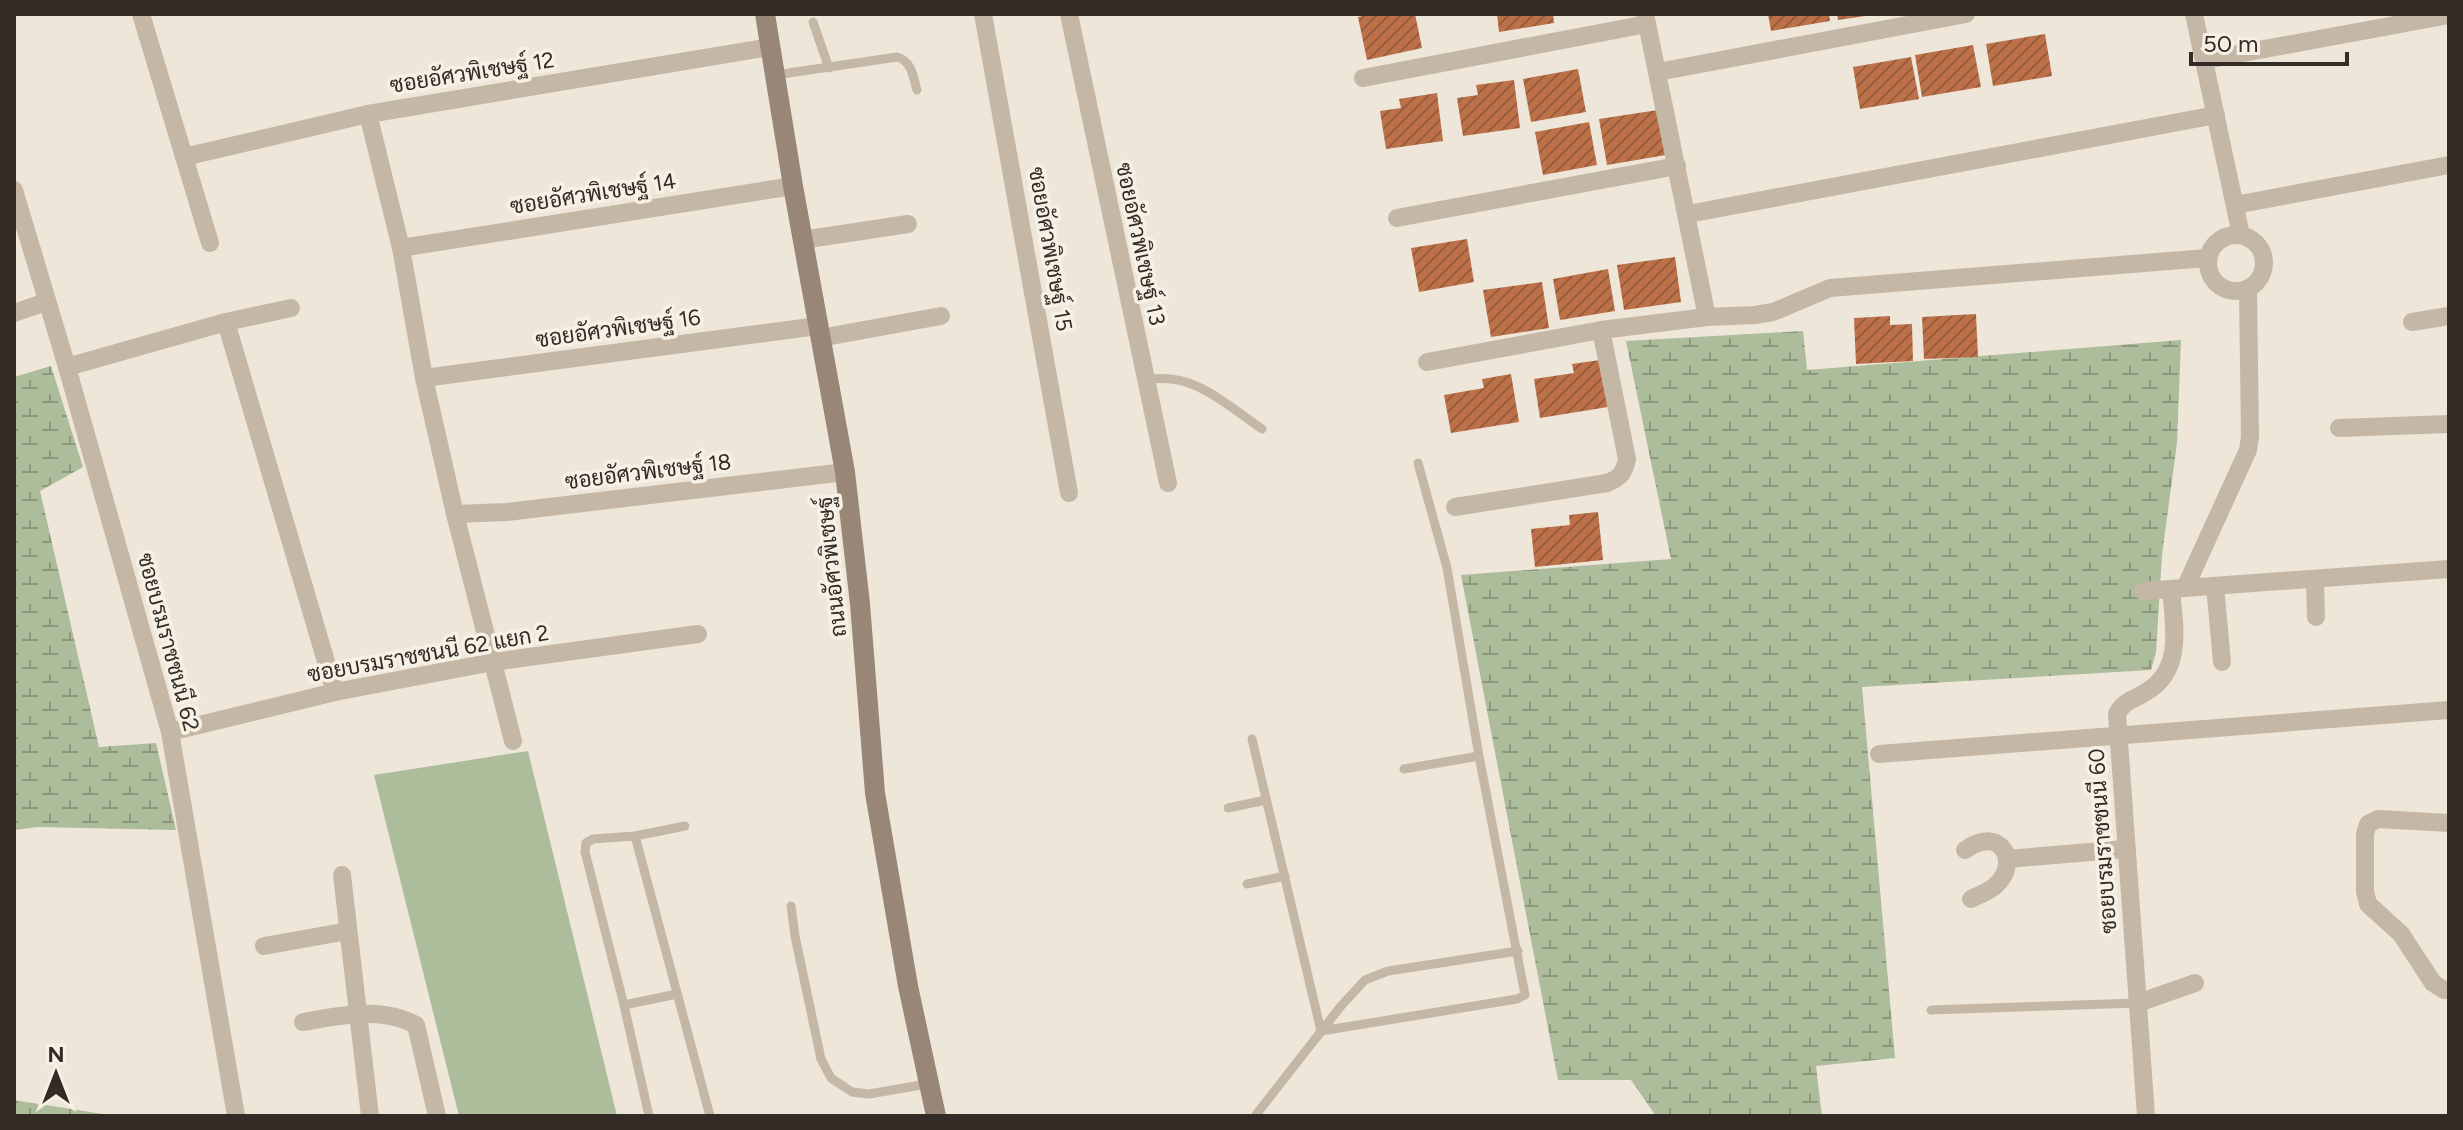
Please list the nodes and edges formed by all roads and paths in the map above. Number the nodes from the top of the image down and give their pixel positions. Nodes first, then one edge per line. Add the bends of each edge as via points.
1 (141, 14) edge
2 (765, 14) edge
3 (983, 14) edge
4 (1069, 14) edge
5 (1966, 14) edge
6 (2194, 14) edge
7 (2449, 15) edge
8 (1646, 19) edge
9 (813, 22) dead end
10 (770, 47) junction
11 (2205, 60) junction
12 (829, 68) junction
13 (1658, 72) junction
14 (775, 75) junction
15 (1363, 78) dead end
16 (917, 90) dead end
17 (368, 114) junction
18 (2216, 115) junction
19 (184, 157) junction
20 (2449, 165) edge
21 (1677, 166) junction
22 (793, 186) junction
23 (14, 190) edge
24 (2235, 205) junction
25 (1688, 214) junction
26 (1397, 218) dead end
27 (908, 224) dead end
28 (2241, 235) junction
29 (802, 240) junction
30 (210, 243) dead end
31 (401, 248) junction
32 (2207, 258) junction
33 (2248, 289) junction
34 (46, 302) junction
35 (291, 308) dead end
36 (14, 313) edge
37 (941, 316) dead end
38 (2449, 316) edge
39 (1707, 317) junction
40 (226, 322) junction
41 (2412, 322) dead end
42 (1601, 330) junction
43 (819, 332) junction
44 (1427, 362) dead end
45 (67, 367) junction
46 (424, 378) junction
47 (1145, 379) junction
48 (2449, 424) edge
49 (2339, 428) dead end
50 (1262, 429) dead end
51 (1418, 463) dead end
52 (845, 472) junction
53 (1168, 483) dead end
54 (1069, 493) dead end
55 (1455, 507) dead end
56 (455, 514) junction
57 (2449, 569) edge
58 (2315, 579) junction
59 (2215, 586) junction
60 (2178, 589) junction
61 (2143, 591) dead end
62 (2316, 617) dead end
63 (698, 634) dead end
64 (493, 662) junction
65 (2222, 662) dead end
66 (335, 692) junction
67 (2449, 710) edge
68 (170, 732) junction
69 (2118, 735) junction
70 (1252, 739) dead end
71 (513, 741) dead end
72 (1879, 754) dead end
73 (1479, 756) junction
74 (1404, 769) dead end
75 (1266, 800) junction
76 (1228, 808) dead end
77 (2449, 823) edge
78 (685, 826) dead end
79 (635, 836) junction
80 (2126, 849) junction
81 (1965, 850) dead end
82 (2007, 859) junction
83 (342, 875) dead end
84 (1285, 876) junction
85 (1247, 884) dead end
86 (1971, 899) dead end
87 (791, 906) dead end
88 (348, 931) junction
89 (264, 946) dead end
90 (1518, 951) junction
91 (2195, 983) dead end
92 (2449, 990) edge
93 (677, 994) junction
94 (2138, 1003) junction
95 (624, 1005) junction
96 (1931, 1010) dead end
97 (358, 1012) junction
98 (303, 1022) dead end
99 (1321, 1031) junction
100 (927, 1084) junction
101 (236, 1116) edge
102 (370, 1116) edge
103 (437, 1116) edge
104 (649, 1116) edge
105 (710, 1116) edge
106 (936, 1116) edge
107 (1255, 1116) edge
108 (2146, 1116) edge

1 - 19 street
2 - 10 street, ถนนอัศวพิเชษฐ์
3 - 54 street, ซอยอัศวพิเชษฐ์ 15
4 - 47 street, ซอยอัศวพิเชษฐ์ 13
5 - 13 street
6 - 11 street
7 - 11 street
8 - 13 street
8 - 15 street
9 - 12 lane
10 - 14 street, ถนนอัศวพิเชษฐ์
10 - 17 street, ซอยอัศวพิเชษฐ์ 12
11 - 18 street
12 - 14 lane
12 - 16 lane via 897,57 909,64
13 - 21 street
14 - 22 street, ถนนอัศวพิเชษฐ์
17 - 19 street, ซอยอัศวพิเชษฐ์ 12
17 - 31 street
18 - 24 street
18 - 25 street
19 - 30 street
20 - 24 street
21 - 25 street
21 - 26 street
22 - 29 street, ถนนอัศวพิเชษฐ์
22 - 31 street, ซอยอัศวพิเชษฐ์ 14
23 - 34 street, ซอยบรมราชชนนี 62
24 - 28 street
25 - 39 street
27 - 29 street
28 - 32 street via 2223,238
28 - 33 street via 2256,243 2264,259 2261,277
29 - 43 street, ถนนอัศวพิเชษฐ์
31 - 46 street
32 - 33 street via 2215,283 2230,292
32 - 39 street via 1842,287 1773,312
33 - 60 street via 2248,450 2218,521
34 - 36 street
34 - 45 street, ซอยบรมราชชนนี 62
35 - 40 street
37 - 43 street, ซอยอัศวพิเชษฐ์ 16
38 - 41 street
39 - 42 street
40 - 45 street
40 - 66 street
42 - 44 street
42 - 55 street via 1625,471 1607,483
43 - 46 street, ซอยอัศวพิเชษฐ์ 16
43 - 52 street, ถนนอัศวพิเชษฐ์
45 - 68 street, ซอยบรมราชชนนี 62
46 - 56 street
47 - 50 lane via 1188,382
47 - 53 street, ซอยอัศวพิเชษฐ์ 13
48 - 49 street
51 - 73 lane via 1447,568
52 - 56 street, ซอยอัศวพิเชษฐ์ 18
52 - 100 street, ถนนอัศวพิเชษฐ์ via 875,793
56 - 64 street
57 - 58 street
58 - 59 street
58 - 62 street
59 - 60 street
59 - 65 street
60 - 61 street
60 - 69 street, ซอยบรมราชชนนี 60 via 2171,666 2152,689 2122,704
63 - 64 street, ซอยบรมราชชนนี 62 แยก 2
64 - 66 street, ซอยบรมราชชนนี 62 แยก 2
64 - 71 street
66 - 68 street, ซอยบรมราชชนนี 62 แยก 2
67 - 69 street
68 - 101 street, ซอยบรมราชชนนี 62
69 - 72 street
69 - 80 street, ซอยบรมราชชนนี 60
70 - 75 lane
73 - 74 lane
73 - 90 lane
75 - 76 lane
75 - 84 lane
77 - 92 street via 2378,819 2368,824 2365,891 2368,904 2401,934 2433,983
78 - 79 lane
79 - 93 lane
79 - 95 lane via 593,839 585,852
80 - 82 street
80 - 94 street, ซอยบรมราชชนนี 60
81 - 82 street via 1976,843 1996,842
82 - 86 street via 2002,880
83 - 88 street
84 - 85 lane
84 - 99 lane
87 - 100 lane via 821,1059 831,1078 852,1092 869,1094
88 - 89 street
88 - 97 street
90 - 99 lane via 1388,971 1365,980
90 - 99 lane via 1525,995 1517,999
91 - 94 street
93 - 95 lane
93 - 105 lane
94 - 96 lane
94 - 108 street, ซอยบรมราชชนนี 60
95 - 104 lane
97 - 98 street
97 - 102 street
97 - 103 street via 416,1025
99 - 107 lane
100 - 106 street, ถนนอัศวพิเชษฐ์

